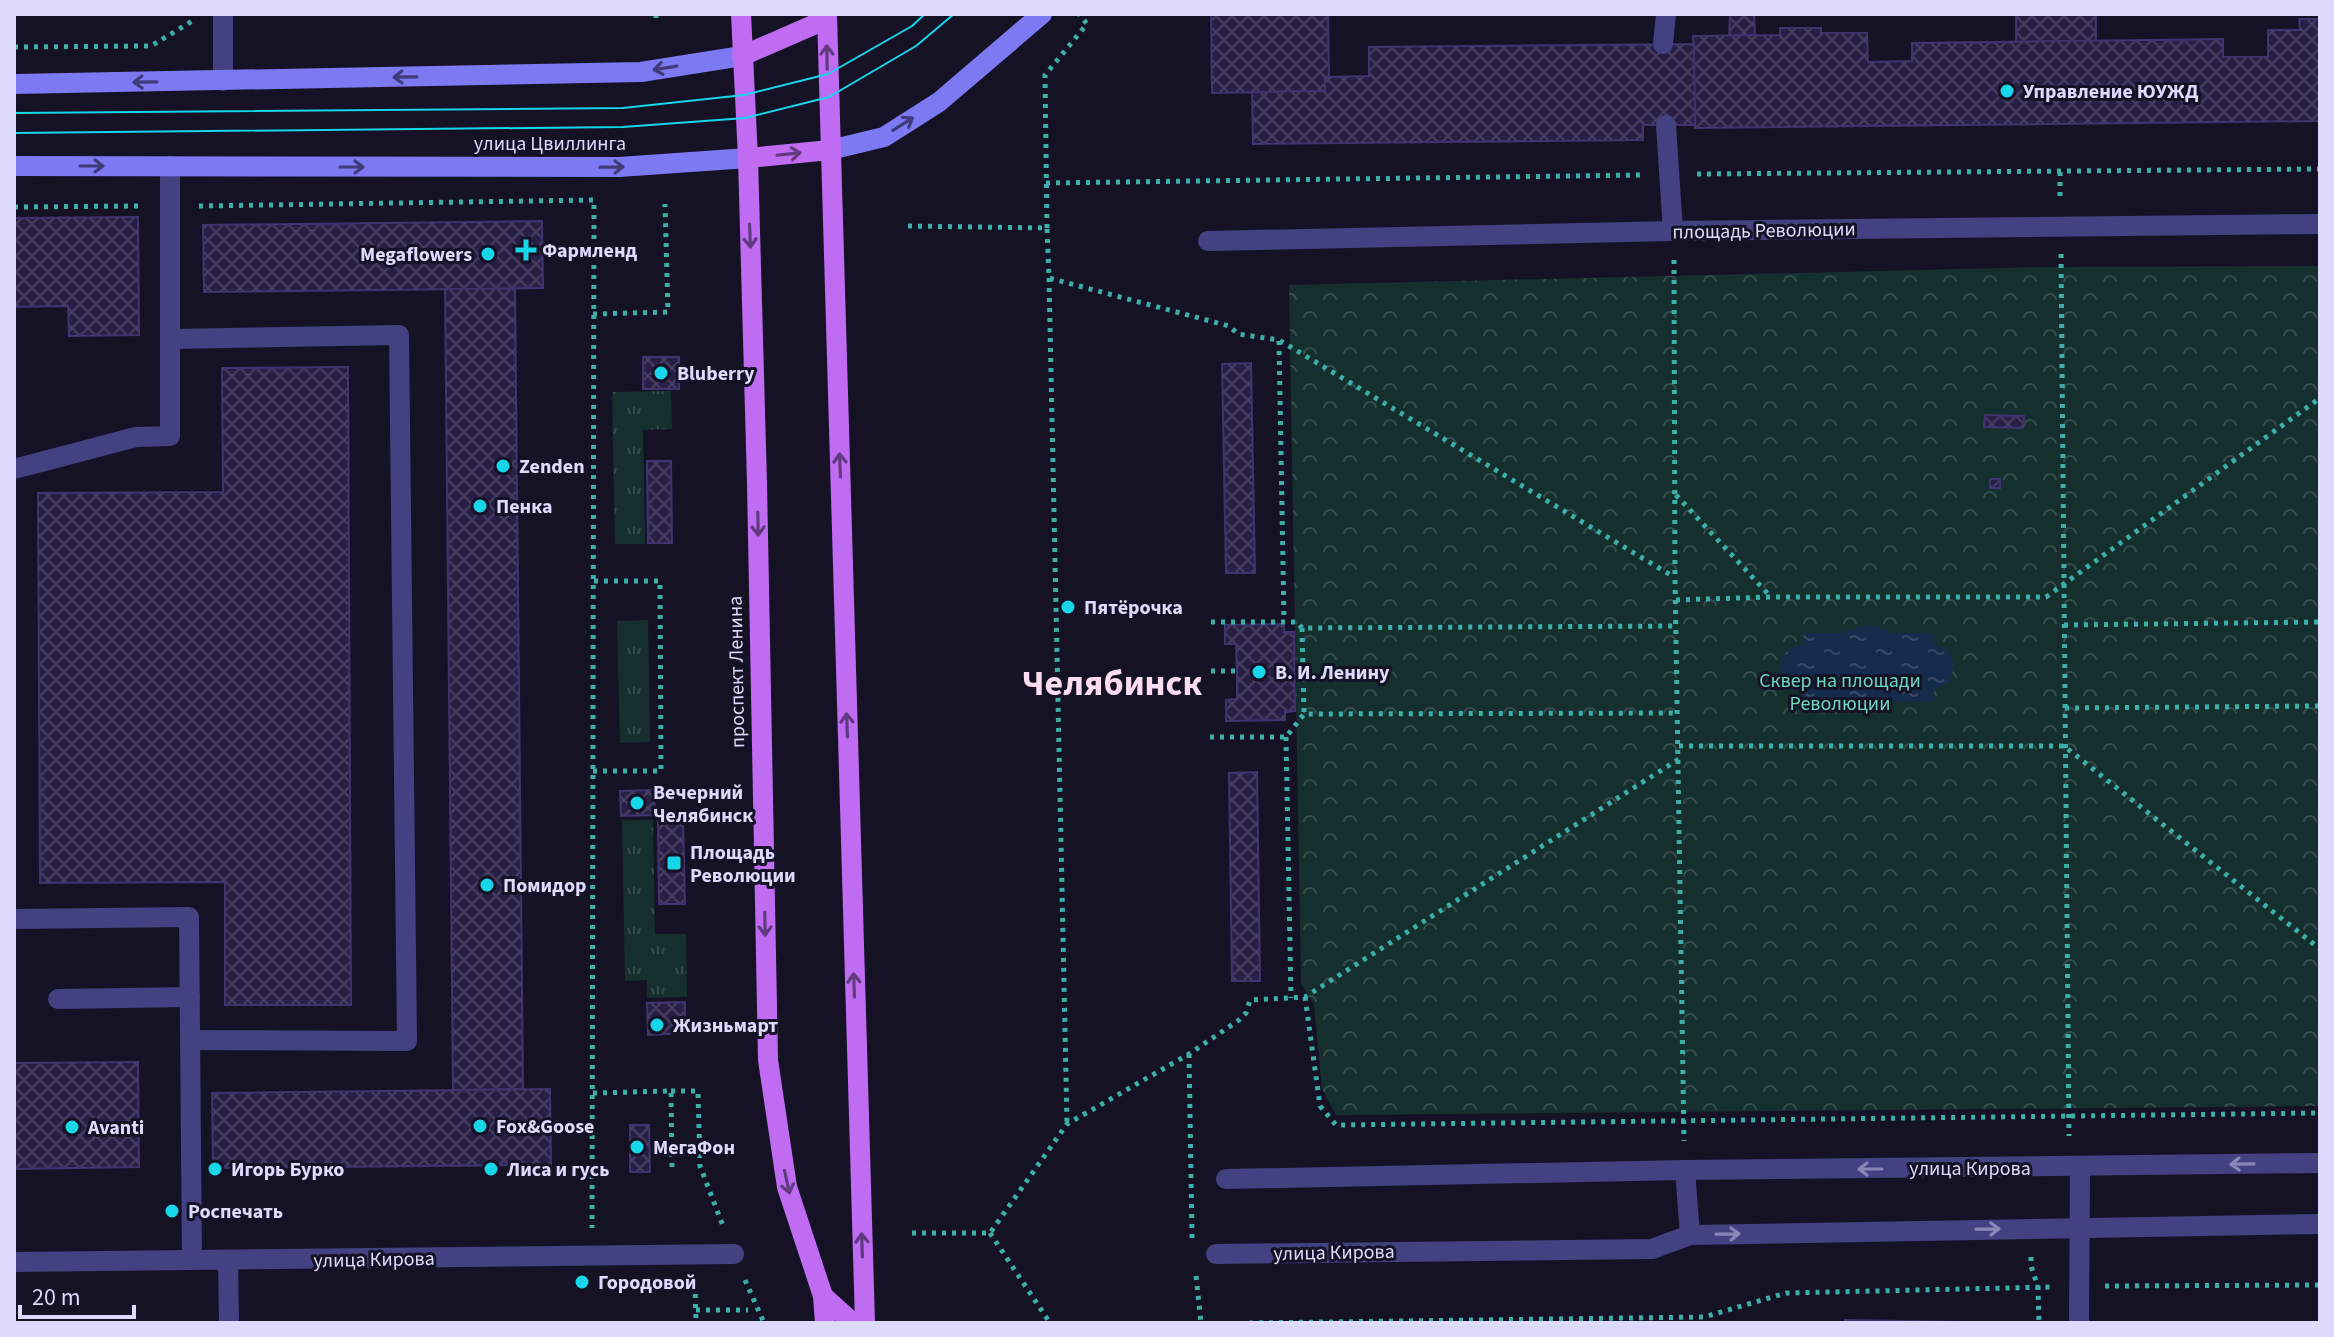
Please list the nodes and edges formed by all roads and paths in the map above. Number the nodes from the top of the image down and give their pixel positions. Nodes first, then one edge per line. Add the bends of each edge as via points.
1 (205, 14) edge
2 (223, 14) edge
3 (741, 14) edge
4 (1042, 14) edge
5 (1079, 14) edge
6 (1666, 14) edge
7 (829, 16) edge
8 (1663, 44) dead end
9 (14, 47) edge
10 (742, 56) junction
11 (223, 81) junction
12 (14, 84) edge
13 (1666, 125) dead end
14 (830, 150) junction
15 (748, 158) junction
16 (14, 166) edge
17 (170, 166) junction
18 (2060, 172) dead end
19 (665, 204) dead end
20 (169, 206) junction
21 (14, 207) edge
22 (2320, 224) edge
23 (908, 226) dead end
24 (2060, 226) junction
25 (1047, 228) junction
26 (1673, 231) junction
27 (1208, 241) dead end
28 (1049, 278) junction
29 (593, 314) junction
30 (170, 339) junction
31 (1279, 340) junction
32 (2320, 398) edge
33 (14, 469) edge
34 (1676, 495) junction
35 (1675, 578) junction
36 (593, 581) junction
37 (2063, 584) junction
38 (1770, 597) junction
39 (1676, 600) junction
40 (1284, 621) junction
41 (1211, 622) dead end
42 (2320, 622) edge
43 (2064, 625) junction
44 (1677, 626) junction
45 (1302, 628) junction
46 (1211, 671) dead end
47 (1237, 671) dead end
48 (2320, 706) edge
49 (2065, 708) junction
50 (1678, 713) junction
51 (1304, 714) junction
52 (1210, 737) dead end
53 (1286, 737) junction
54 (1679, 746) junction
55 (2064, 746) junction
56 (1680, 758) junction
57 (593, 771) junction
58 (14, 919) edge
59 (2320, 949) edge
60 (190, 997) junction
61 (1305, 997) junction
62 (1291, 998) junction
63 (58, 999) dead end
64 (191, 1040) junction
65 (1189, 1054) junction
66 (671, 1091) junction
67 (593, 1093) junction
68 (2069, 1108) dead end
69 (1683, 1111) dead end
70 (2320, 1113) edge
71 (1067, 1124) junction
72 (2320, 1163) edge
73 (2080, 1167) junction
74 (1685, 1170) junction
75 (672, 1171) dead end
76 (1226, 1179) dead end
77 (2320, 1224) edge
78 (2080, 1227) junction
79 (912, 1233) dead end
80 (990, 1233) junction
81 (1690, 1235) junction
82 (1192, 1239) dead end
83 (734, 1254) junction
84 (1216, 1254) dead end
85 (592, 1256) junction
86 (192, 1260) junction
87 (228, 1260) junction
88 (14, 1262) edge
89 (2320, 1285) edge
90 (2079, 1286) junction
91 (823, 1296) junction
92 (1201, 1308) dead end
93 (748, 1310) dead end
94 (229, 1323) edge
95 (696, 1323) edge
96 (764, 1323) edge
97 (825, 1323) edge
98 (853, 1323) edge
99 (865, 1323) edge
100 (1050, 1323) edge
101 (1201, 1323) edge
102 (1249, 1323) edge
103 (2079, 1323) edge

1 - 9 path via 151,46
2 - 11 street
3 - 10 main road, проспект Ленина
14 -> 4 main road, улица Цвиллинга via 884,137 939,102
5 - 25 path via 1087,24 1045,75
6 - 8 street
7 - 10 main road
14 -> 7 main road
10 -> 11 main road via 641,72
10 - 15 main road, проспект Ленина
11 -> 12 main road
13 - 26 street
15 -> 14 main road, улица Цвиллинга
99 -> 14 main road
17 -> 15 main road, улица Цвиллинга via 606,167
15 -> 91 main road, проспект Ленина via 768,1060 787,1187
16 -> 17 main road, улица Цвиллинга
17 - 20 street
18 - 24 path
19 - 29 path via 668,312
20 - 21 path
20 - 29 path via 594,200
20 - 30 street
22 - 24 street, площадь Революции
23 - 25 path
24 - 26 street, площадь Революции
24 - 37 path
25 - 28 path
26 - 27 street, площадь Революции
26 - 34 path
28 - 31 path via 1229,326 1238,334
28 - 71 path
29 - 36 path
30 - 33 street via 170,436 136,437
30 - 64 street via 399,335 407,1041
31 - 35 path
31 - 40 path
32 - 37 path
34 - 35 path
34 - 38 path
35 - 39 path
36 - 57 path
36 - 57 path via 660,581 661,771
37 - 38 path via 2046,597
37 - 43 path
38 - 39 path
39 - 44 path
40 - 41 path
40 - 45 path
42 - 43 path
43 - 49 path
44 - 45 path
44 - 50 path
45 - 51 path
46 - 47 path
48 - 49 path
49 - 55 path
50 - 51 path
50 - 54 path
51 - 53 path
52 - 53 path
53 - 62 path
54 - 55 path
54 - 56 path
55 - 59 path
55 - 68 path
56 - 61 path
56 - 69 path
57 - 67 path
58 - 60 street via 189,917
60 - 63 street
60 - 64 street
61 - 62 path
61 - 70 path via 1320,1106 1336,1125
62 - 65 path via 1250,1000 1239,1020
64 - 86 street
65 - 71 path
65 - 82 path
66 - 67 path
66 - 75 path
66 - 83 path via 698,1091 700,1166
67 - 85 path
71 - 80 path
72 -> 73 street, улица Кирова
73 -> 74 street, улица Кирова
73 - 78 street
74 - 76 street, улица Кирова
74 - 81 street
77 - 78 street, улица Кирова
81 -> 78 street, улица Кирова
78 - 90 street
79 - 80 path
80 - 100 path
81 - 84 street, улица Кирова via 1652,1249
83 - 85 street, улица Кирова
83 - 96 path
85 - 87 street, улица Кирова
86 - 87 street, улица Кирова
86 - 88 street, улица Кирова
87 - 94 street
89 - 90 path
90 - 102 path via 1786,1293 1704,1317
90 - 103 street
91 - 97 main road, проспект Ленина
91 - 98 main road
92 - 101 path
93 - 95 path via 696,1310

